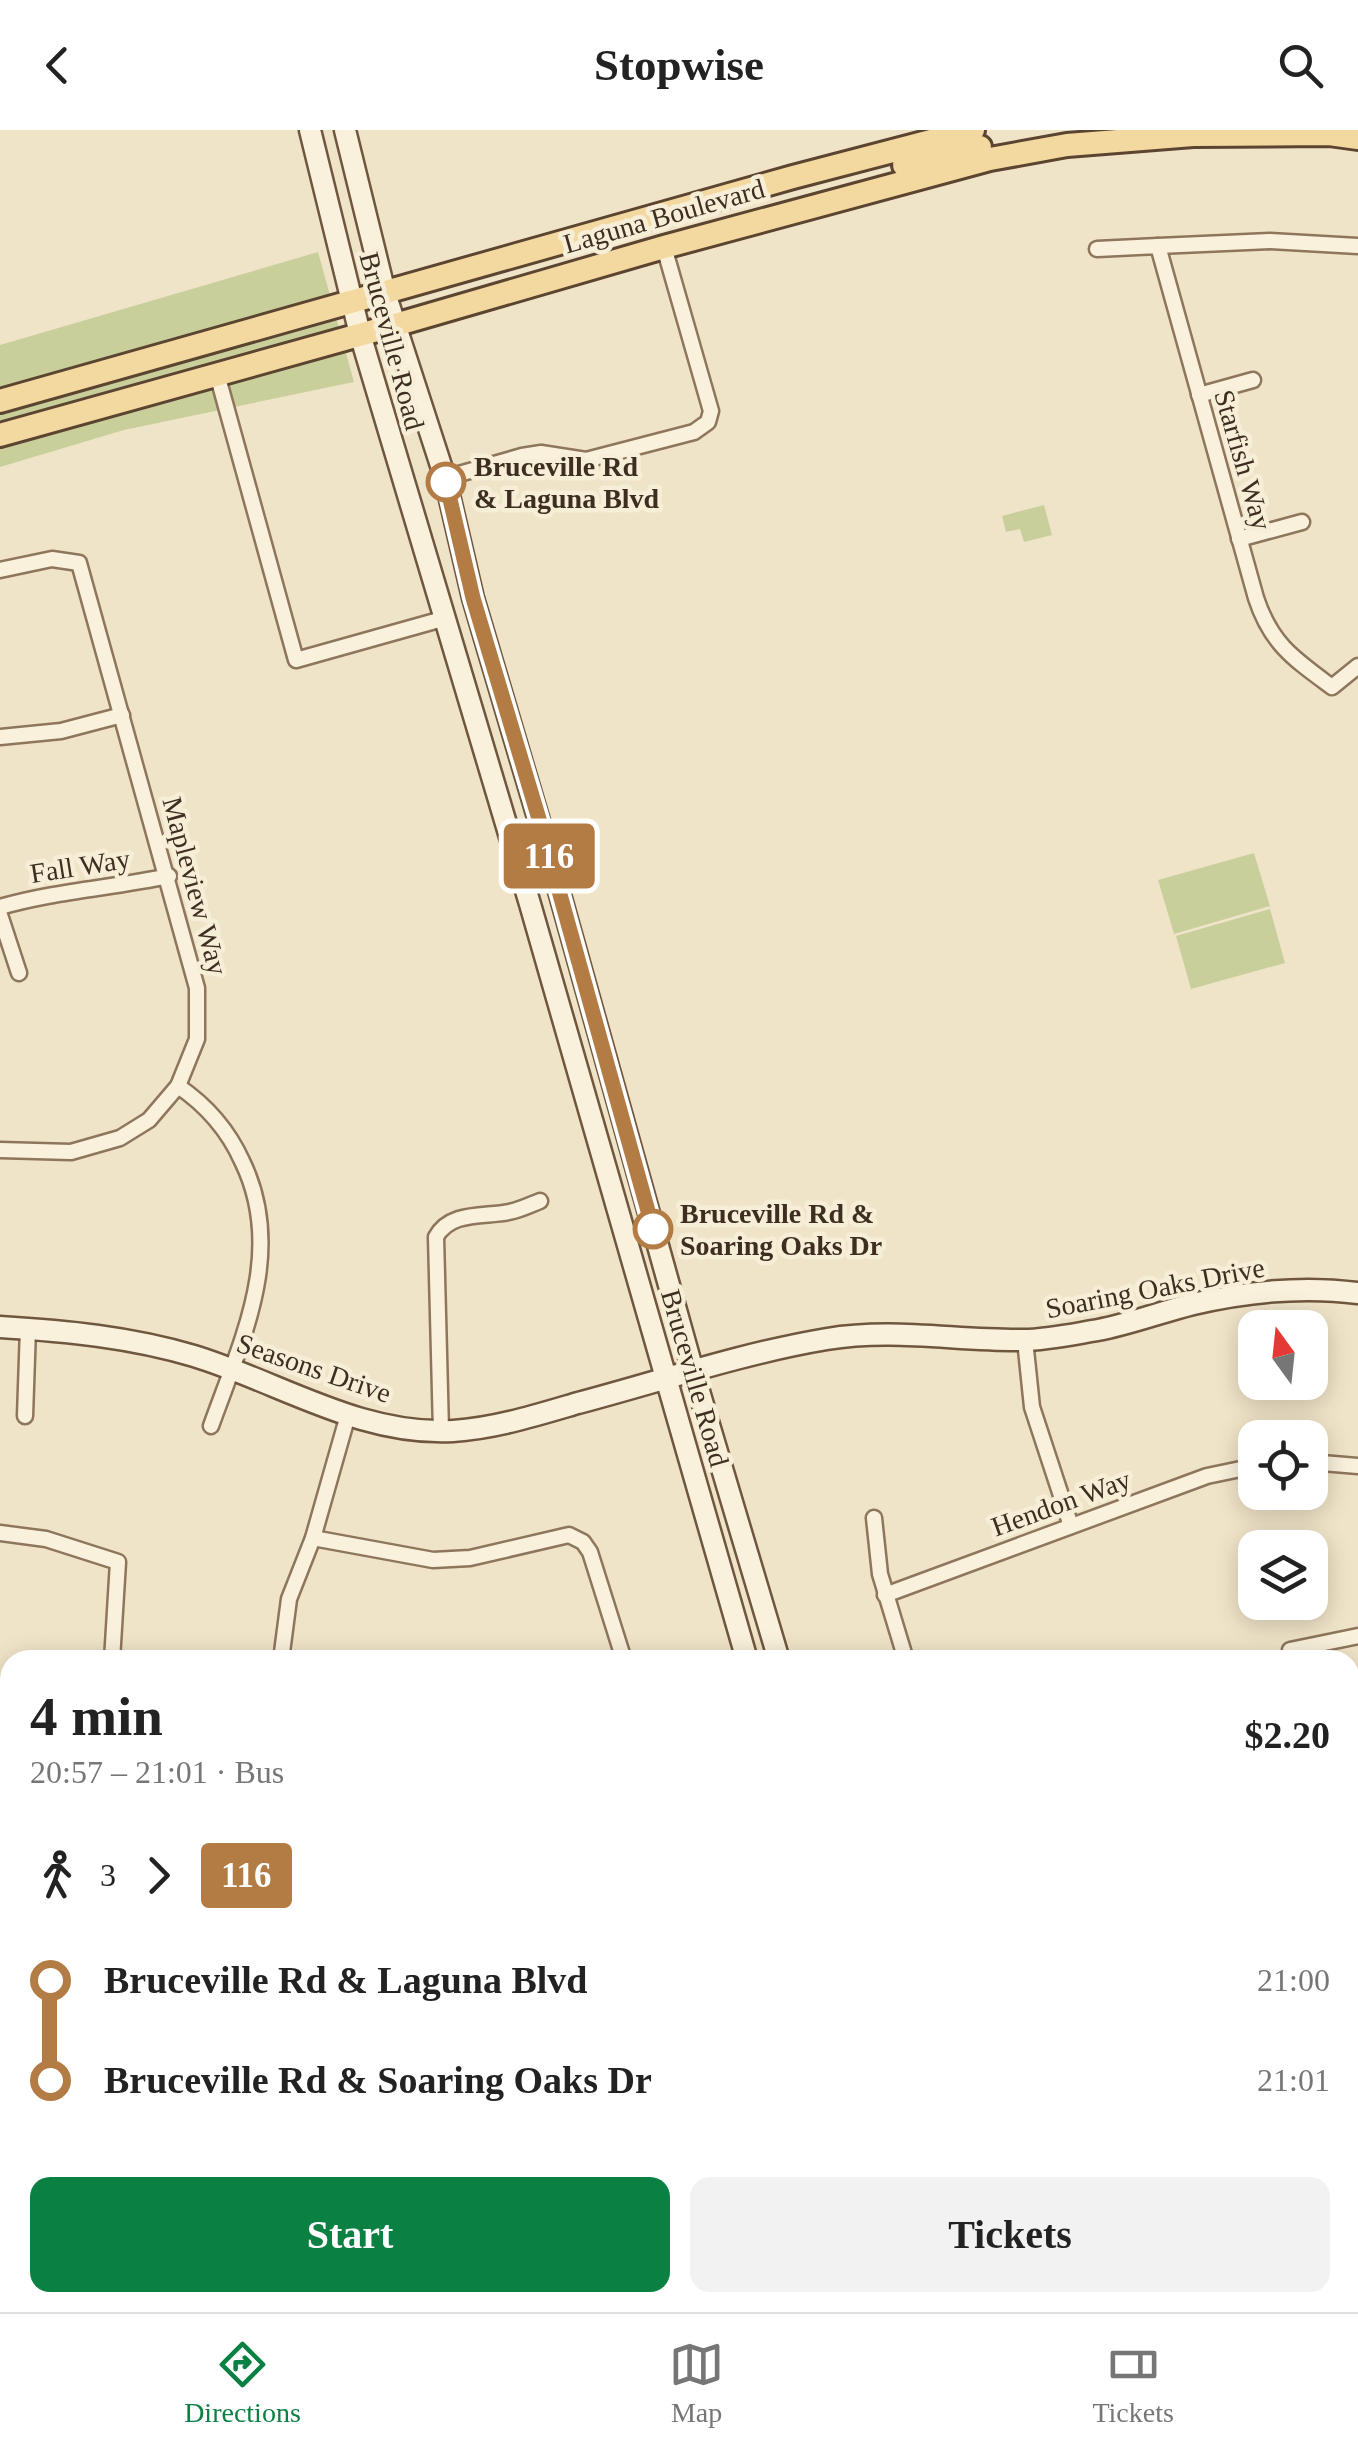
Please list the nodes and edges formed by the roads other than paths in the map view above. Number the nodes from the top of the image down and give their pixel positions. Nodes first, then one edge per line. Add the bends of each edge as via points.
1 (310, 130) edge
2 (345, 130) edge
3 (973, 130) edge
4 (1052, 130) edge
5 (1358, 138) edge
6 (871, 190) junction
7 (1158, 246) junction
8 (1358, 246) edge
9 (664, 247) junction
10 (1097, 249) dead end
11 (385, 293) junction
12 (352, 302) junction
13 (395, 326) junction
14 (360, 334) junction
15 (217, 374) junction
16 (1253, 380) dead end
17 (1199, 396) junction
18 (0, 401) edge
19 (0, 435) edge
20 (445, 478) junction
21 (1302, 522) dead end
22 (1239, 539) junction
23 (0, 570) edge
24 (446, 618) junction
25 (1358, 666) edge
26 (122, 715) junction
27 (0, 736) edge
28 (168, 876) junction
29 (0, 906) edge
30 (0, 915) edge
31 (19, 973) dead end
32 (178, 1086) junction
33 (0, 1150) edge
34 (540, 1201) dead end
35 (1358, 1293) edge
36 (0, 1327) edge
37 (28, 1328) junction
38 (1025, 1340) junction
39 (232, 1369) junction
40 (693, 1370) junction
41 (667, 1379) junction
42 (348, 1415) junction
43 (25, 1416) dead end
44 (211, 1426) dead end
45 (441, 1431) junction
46 (1328, 1464) edge
47 (1358, 1466) edge
48 (1238, 1470) edge
49 (874, 1518) dead end
50 (1070, 1526) junction
51 (0, 1532) edge
52 (314, 1538) junction
53 (885, 1594) junction
54 (1358, 1636) edge
55 (113, 1650) edge
56 (282, 1650) edge
57 (621, 1650) edge
58 (744, 1650) edge
59 (777, 1650) edge
60 (903, 1650) edge
61 (1290, 1650) dead end

1 - 12 main road, Bruceville Road
2 - 11 main road, Bruceville Road
3 - 11 main road, Laguna Boulevard
4 - 6 main road via 884,171
5 - 6 main road, Laguna Boulevard via 1245,133 1067,145
6 - 9 main road, Laguna Boulevard
7 - 8 street
7 - 10 street
7 - 17 street, Starfish Way
9 - 13 main road, Laguna Boulevard
9 - 20 street via 711,411 705,426 586,460 532,454
11 - 12 main road, Laguna Boulevard
11 - 13 main road, Bruceville Road
12 - 14 main road, Bruceville Road
12 - 18 main road, Laguna Boulevard
13 - 14 main road, Laguna Boulevard
13 - 20 main road, Bruceville Road
14 - 15 main road, Laguna Boulevard
14 - 24 main road, Bruceville Road
15 - 19 main road, Laguna Boulevard
15 - 24 street via 296,660
16 - 17 street
17 - 22 street, Starfish Way
20 - 40 main road, Bruceville Road via 473,598
21 - 22 street
22 - 25 street, Starfish Way via 1261,614 1288,655 1332,687
23 - 26 street, Mapleview Way via 52,560 79,564
24 - 41 main road, Bruceville Road
26 - 27 street
26 - 28 street, Mapleview Way
28 - 29 street, Fall Way
28 - 32 street, Mapleview Way via 200,1005 197,1039
30 - 31 street
32 - 33 street, Mapleview Way via 148,1120 104,1145 71,1152
32 - 39 street via 228,1135 260,1216 259,1285
34 - 45 street via 458,1218 436,1237
35 - 38 main road, Soaring Oaks Drive via 1245,1295 1100,1330
36 - 37 main road, Seasons Drive
37 - 39 main road, Seasons Drive via 112,1336
37 - 43 street
38 - 40 main road, Soaring Oaks Drive via 864,1335
38 - 50 street via 1032,1408
39 - 42 main road, Seasons Drive
39 - 44 street
40 - 41 main road, Soaring Oaks Drive
40 - 59 main road, Bruceville Road
41 - 45 main road, Seasons Drive via 490,1426
41 - 58 main road, Bruceville Road
42 - 45 main road, Seasons Drive
42 - 52 street
46 - 47 street
48 - 50 street, Hendon Way
49 - 53 street
50 - 53 street, Hendon Way
51 - 55 street via 118,1562
52 - 56 street via 289,1599
52 - 57 street via 432,1560 570,1535 590,1552
53 - 60 street
54 - 61 street

